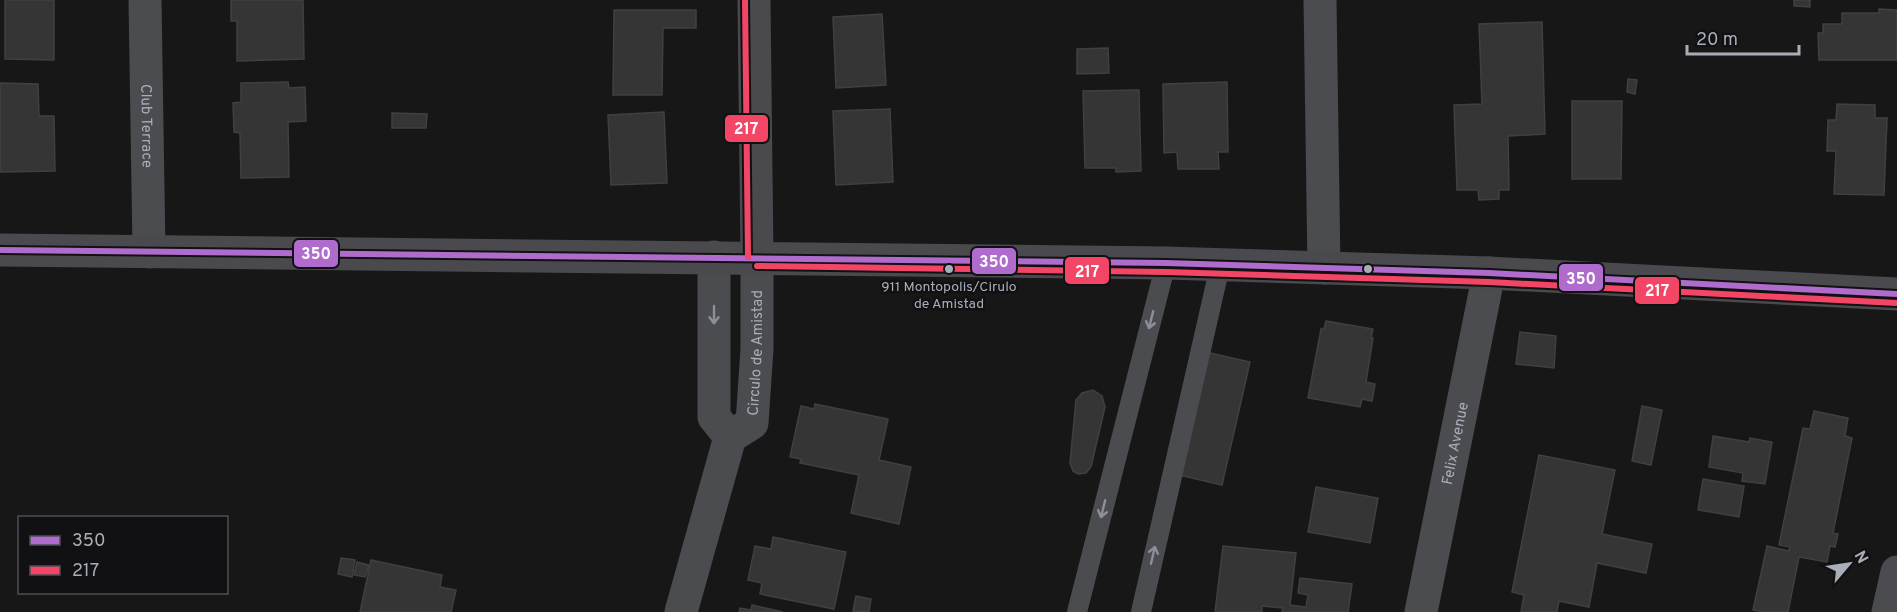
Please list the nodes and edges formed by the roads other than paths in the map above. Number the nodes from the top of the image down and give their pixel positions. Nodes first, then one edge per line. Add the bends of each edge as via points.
1 (145, 0) edge
2 (754, 0) edge
3 (1320, 0) edge
4 (0, 250) edge
5 (149, 252) junction
6 (714, 257) junction
7 (757, 258) junction
8 (1166, 263) junction
9 (1220, 266) junction
10 (1324, 268) junction
11 (1489, 273) junction
12 (1897, 294) edge
13 (730, 437) junction
14 (1897, 572) edge
15 (681, 612) edge
16 (1077, 612) edge
17 (1140, 612) edge
18 (1421, 612) edge
19 (1888, 612) edge

1 - 5 street, Club Terrace
2 - 7 main road
3 - 10 street
4 - 5 main road
5 - 6 main road
6 - 7 main road
6 -> 13 street via 714,417
7 - 8 main road
7 - 13 street, Circulo de Amistad via 752,423
8 - 9 main road
8 -> 16 lane
9 - 10 main road
17 -> 9 lane
10 - 11 main road
11 - 12 main road
11 - 18 street, Felix Avenue
13 - 15 street
14 - 19 street

